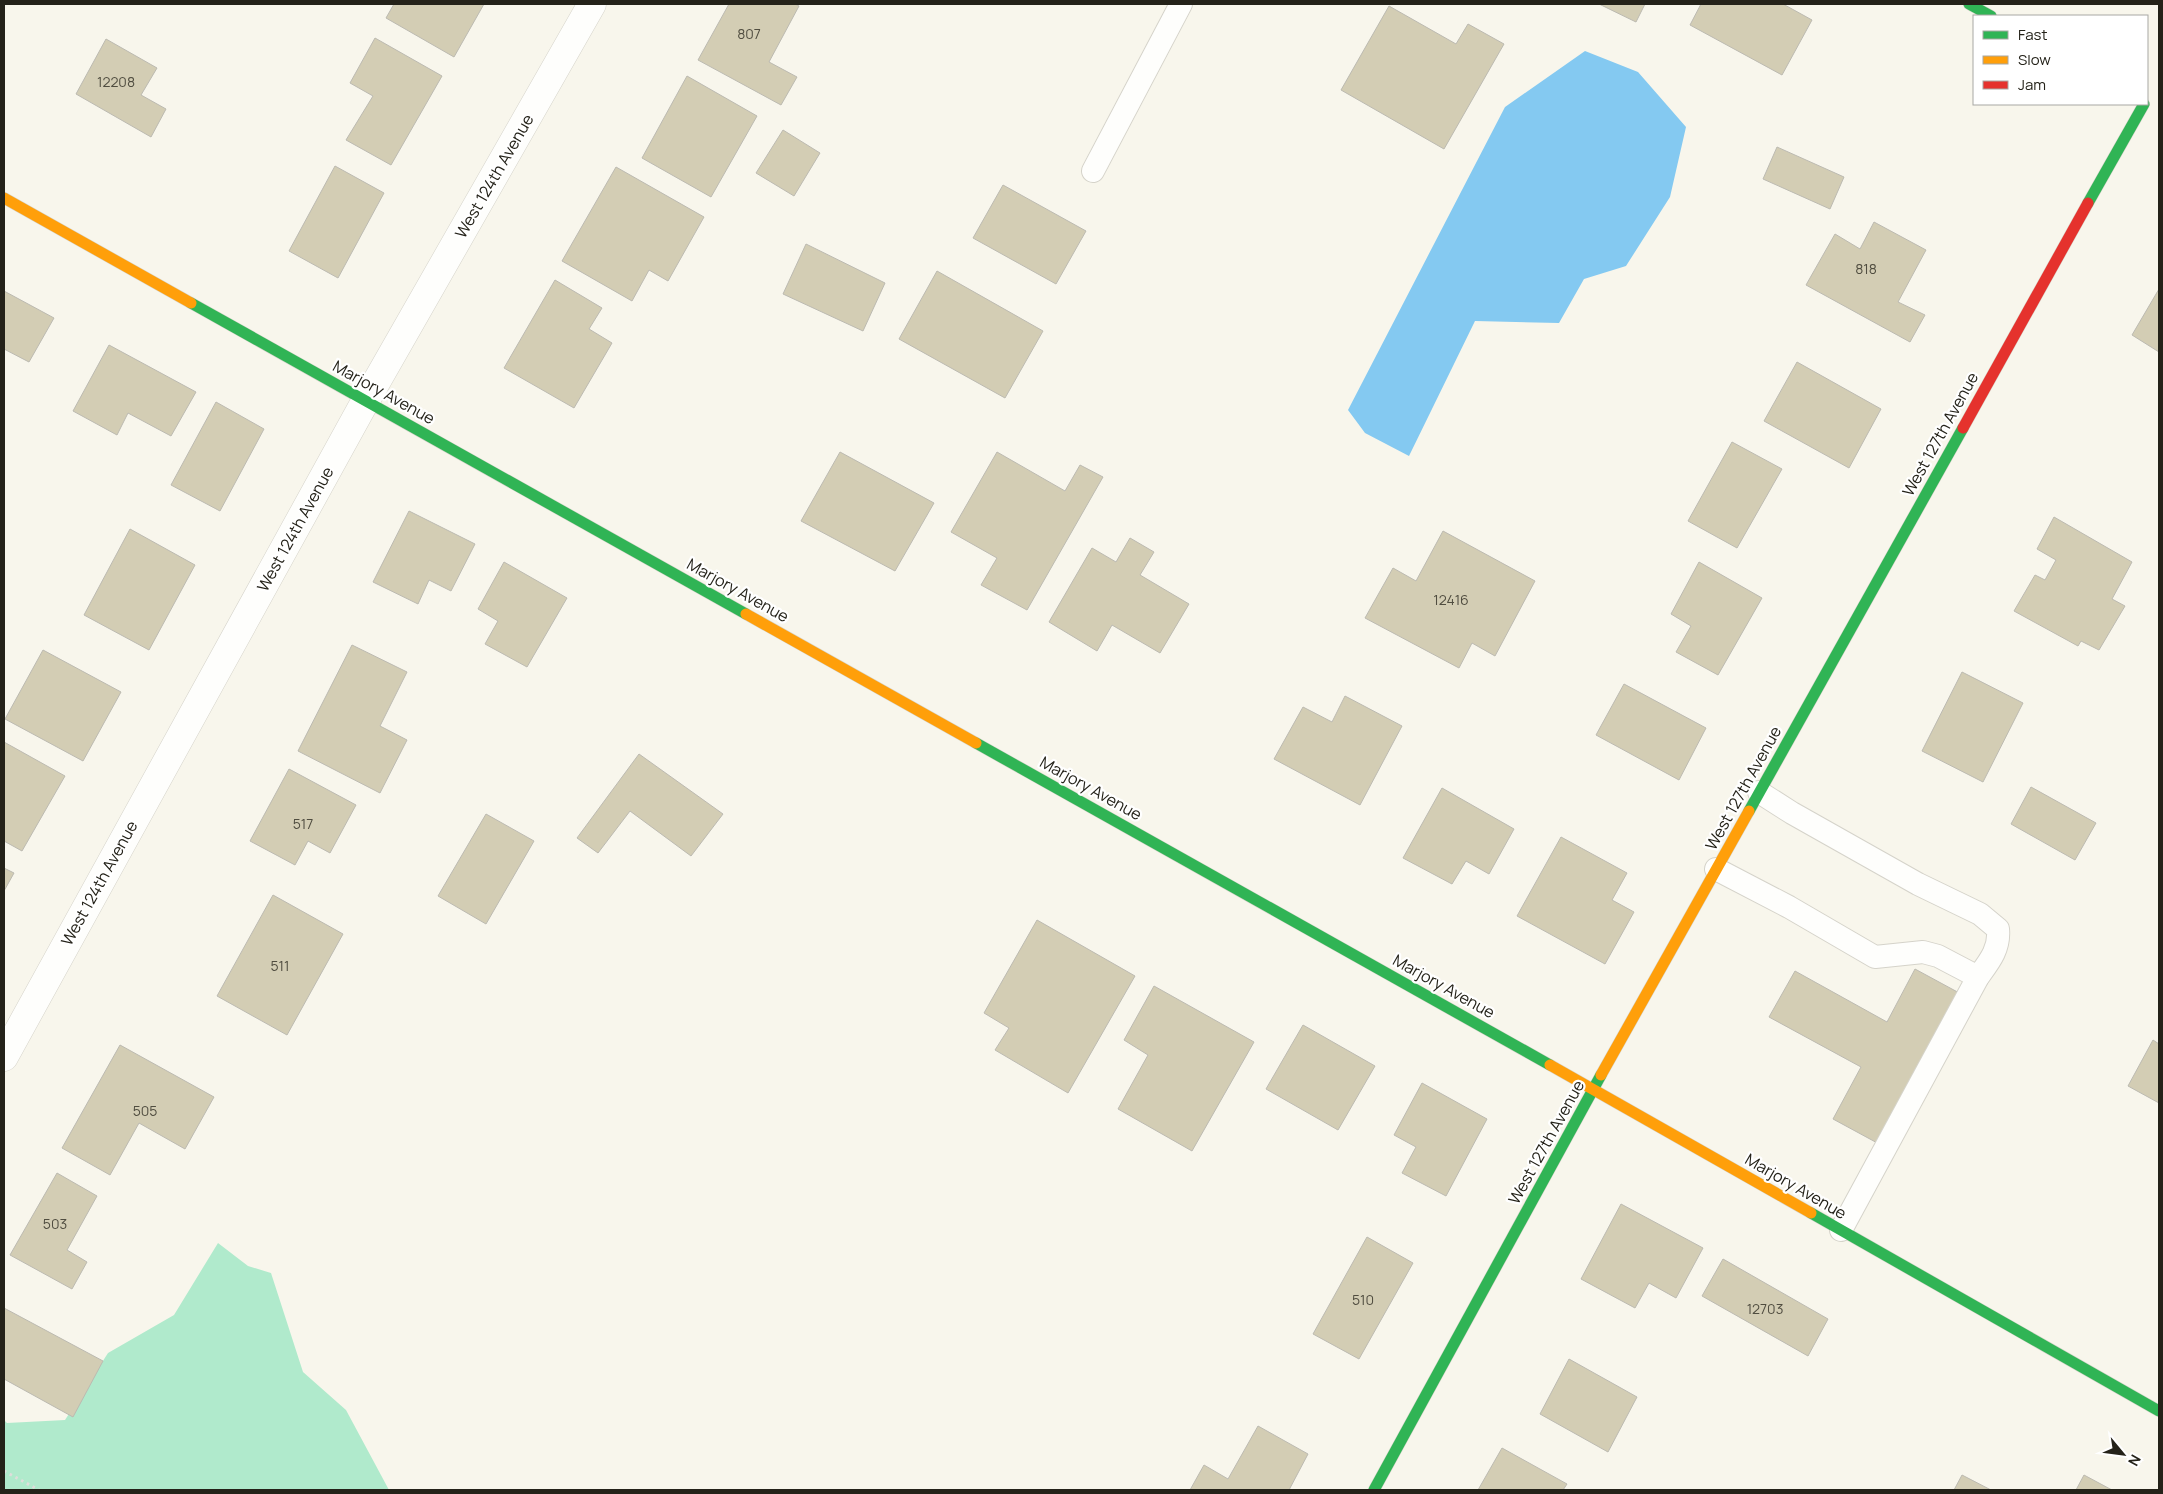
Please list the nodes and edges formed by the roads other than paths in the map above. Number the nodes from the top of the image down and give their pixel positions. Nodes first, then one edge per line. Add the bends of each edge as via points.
1 (592, 4) edge
2 (1181, 4) edge
3 (1969, 4) edge
4 (1989, 15) edge
5 (2147, 105) edge
6 (1093, 170) dead end
7 (4, 198) edge
8 (366, 400) junction
9 (1759, 792) junction
10 (1716, 869) junction
11 (1978, 978) junction
12 (4, 1057) edge
13 (1593, 1089) junction
14 (1841, 1230) junction
15 (2159, 1411) edge
16 (1374, 1490) edge

1 - 8 street, West 124th Avenue
2 - 6 lane
3 - 4 street
5 - 9 street, West 127th Avenue
7 - 8 street, Marjory Avenue
8 - 12 street, West 124th Avenue
8 - 13 street, Marjory Avenue
9 - 10 street, West 127th Avenue
9 - 11 lane via 1792,814 1918,884 1980,914 1998,929 1999,940 1994,955
10 - 11 lane via 1875,957 1923,952 1938,956
10 - 13 street, West 127th Avenue
11 - 14 lane
13 - 14 street, Marjory Avenue
13 - 16 street, West 127th Avenue
14 - 15 street, Marjory Avenue

